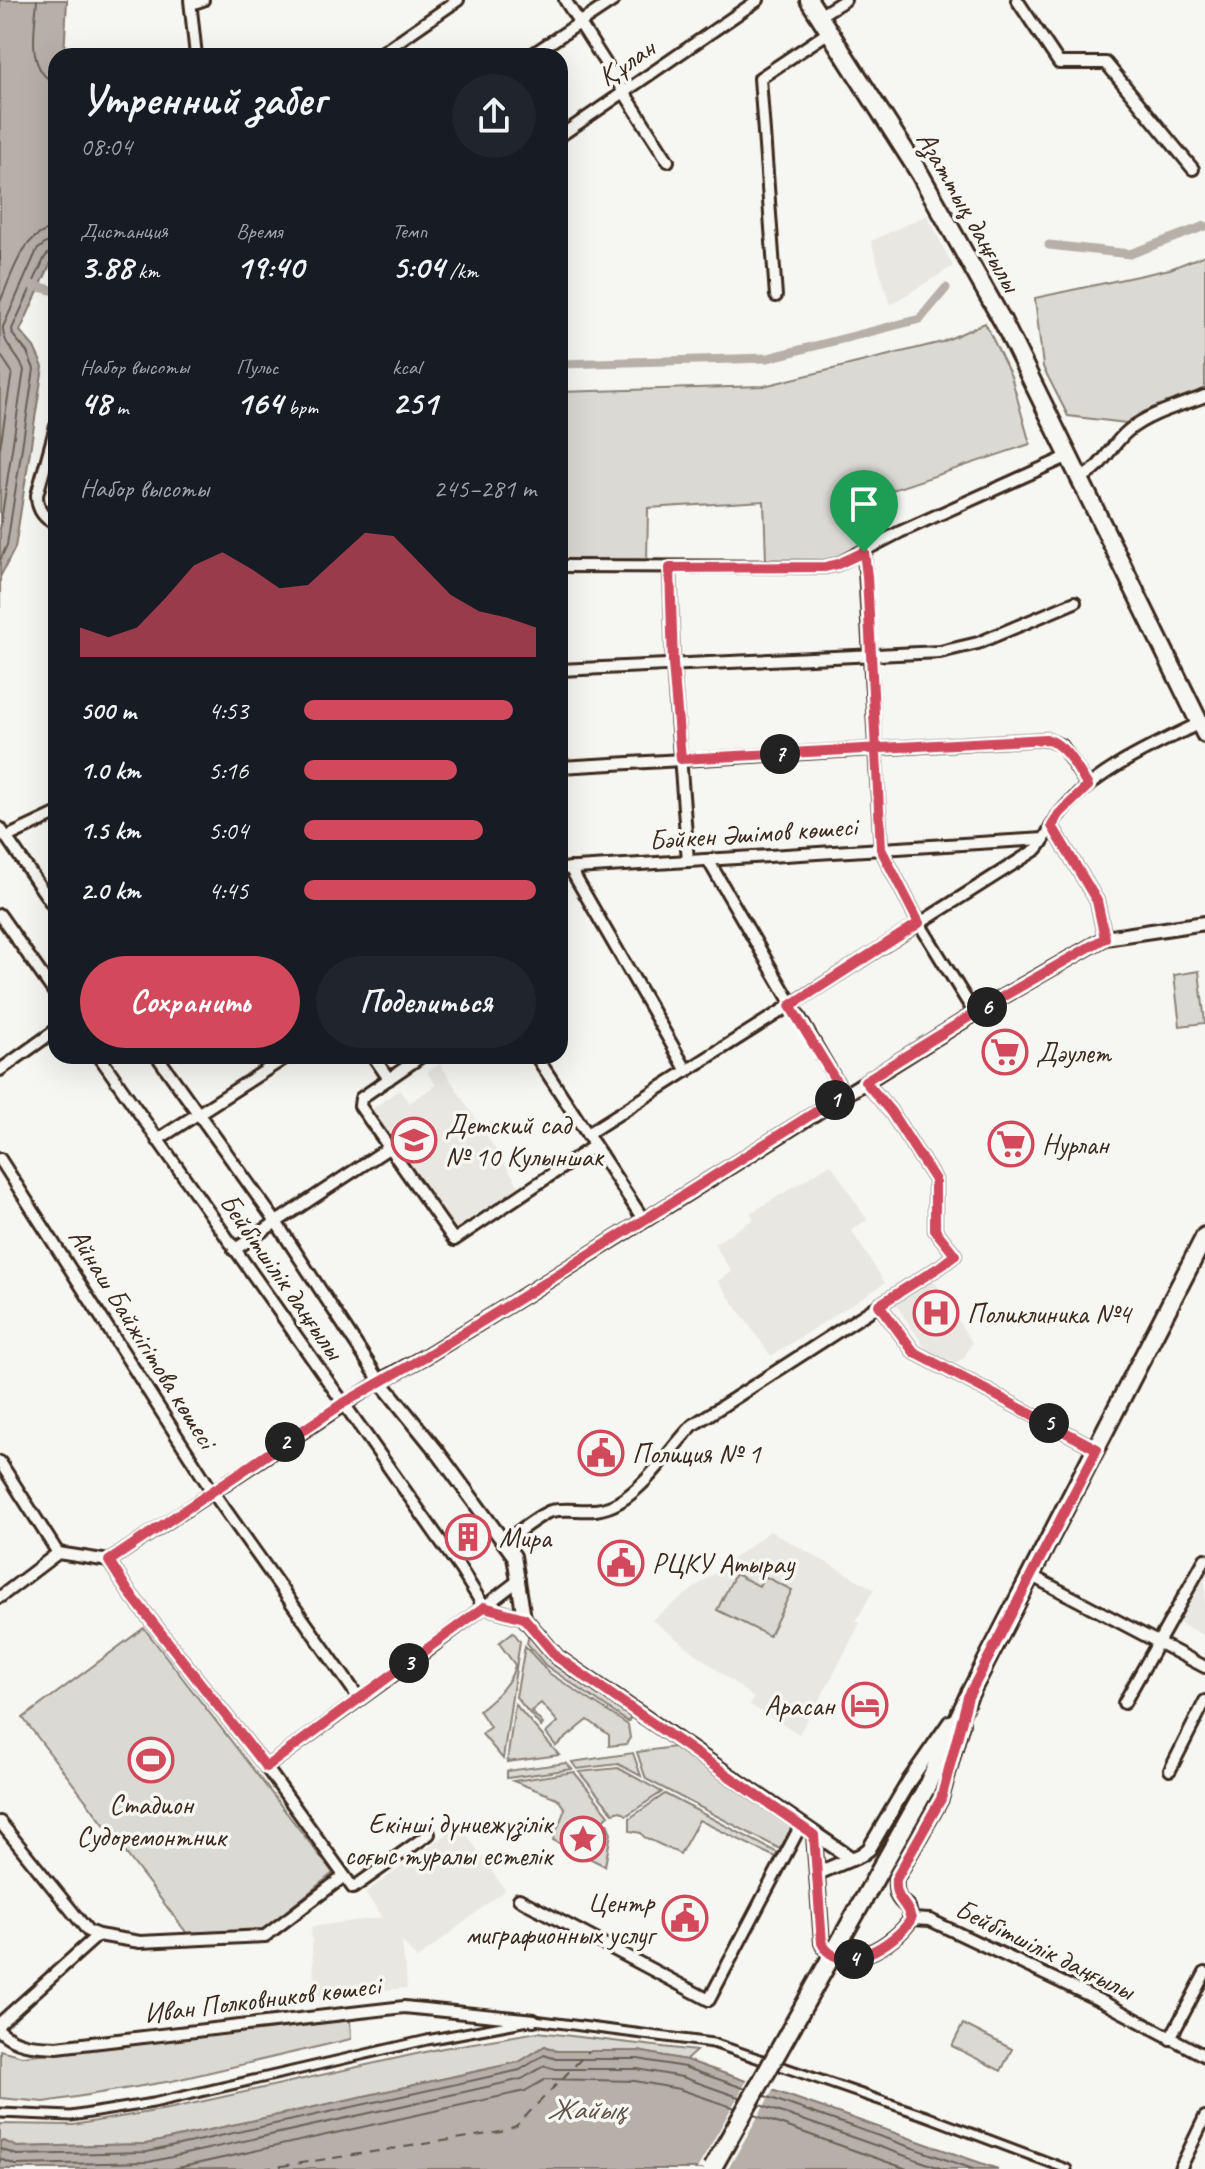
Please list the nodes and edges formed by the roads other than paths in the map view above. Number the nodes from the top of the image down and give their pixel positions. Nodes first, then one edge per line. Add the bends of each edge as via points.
1 (203, 0) edge
2 (458, 0) edge
3 (565, 0) edge
4 (614, 0) edge
5 (758, 0) edge
6 (809, 0) edge
7 (845, 0) edge
8 (1017, 0) edge
9 (190, 2) edge
10 (819, 16) junction
11 (581, 23) junction
12 (829, 32) junction
13 (195, 48) edge
14 (389, 48) edge
15 (542, 48) edge
16 (625, 92) junction
17 (568, 131) edge
18 (668, 161) dead end
19 (1193, 169) dead end
20 (776, 296) dead end
21 (1205, 396) edge
22 (48, 455) edge
23 (1069, 456) junction
24 (1080, 478) junction
25 (48, 518) edge
26 (864, 552) junction
27 (568, 566) edge
28 (670, 568) junction
29 (1075, 602) dead end
30 (871, 656) junction
31 (673, 664) junction
32 (568, 670) edge
33 (1202, 728) edge
34 (876, 749) junction
35 (681, 759) junction
36 (568, 766) edge
37 (1088, 786) junction
38 (48, 817) edge
39 (1052, 826) junction
40 (3, 833) edge
41 (1044, 839) junction
42 (881, 849) junction
43 (708, 860) junction
44 (688, 861) junction
45 (568, 869) edge
46 (568, 874) edge
47 (48, 898) edge
48 (0, 915) edge
49 (919, 923) junction
50 (1205, 923) edge
51 (1105, 938) junction
52 (48, 984) edge
53 (790, 1006) junction
54 (975, 1014) junction
55 (48, 1036) edge
56 (105, 1064) edge
57 (163, 1064) edge
58 (275, 1064) edge
59 (379, 1064) edge
60 (411, 1064) edge
61 (541, 1064) edge
62 (0, 1070) edge
63 (687, 1071) junction
64 (389, 1079) junction
65 (865, 1081) junction
66 (844, 1094) junction
67 (197, 1112) junction
68 (587, 1134) junction
69 (157, 1140) junction
70 (594, 1146) junction
71 (390, 1147) junction
72 (0, 1159) edge
73 (643, 1219) junction
74 (276, 1222) junction
75 (1205, 1236) edge
76 (234, 1250) junction
77 (879, 1305) junction
78 (380, 1381) junction
79 (342, 1404) junction
80 (1097, 1449) junction
81 (0, 1462) edge
82 (212, 1491) junction
83 (504, 1542) junction
84 (58, 1553) junction
85 (1205, 1559) edge
86 (109, 1561) junction
87 (1032, 1576) junction
88 (519, 1580) junction
89 (0, 1597) edge
90 (484, 1607) junction
91 (524, 1618) junction
92 (1158, 1642) junction
93 (1205, 1667) edge
94 (968, 1697) junction
95 (359, 1698) junction
96 (1205, 1701) edge
97 (1124, 1703) dead end
98 (266, 1767) junction
99 (1170, 1770) dead end
100 (0, 1822) edge
101 (801, 1825) junction
102 (429, 1834) dead end
103 (814, 1835) junction
104 (852, 1859) junction
105 (818, 1873) junction
106 (343, 1877) junction
107 (519, 1899) dead end
108 (911, 1919) junction
109 (98, 1935) junction
110 (1205, 1973) edge
111 (534, 2020) junction
112 (0, 2023) edge
113 (0, 2031) edge
114 (1170, 2039) junction
115 (1205, 2056) edge
116 (0, 2113) edge
117 (1205, 2117) edge
118 (712, 2169) edge
119 (1067, 2169) edge
120 (1180, 2169) edge

1 - 9 street
2 - 14 street
3 - 11 street
4 - 11 street
5 - 16 street, Құлан
6 - 10 main road, Азаттық даңғылы
7 - 10 street
8 - 19 street via 1059,63 1106,63
9 - 13 street
10 - 12 main road, Азаттық даңғылы
11 - 15 street
11 - 16 street
12 - 20 street via 760,78
12 - 23 main road, Азаттық даңғылы via 920,174 1003,322
16 - 17 street, Құлан
16 - 18 street
21 - 24 street via 1138,423 1093,473
22 - 25 street via 37,506
23 - 24 main road, Азаттық даңғылы
23 - 26 street
24 - 33 main road, Азаттық даңғылы
26 - 28 street via 825,567
26 - 30 street
27 - 28 street
28 - 31 street
29 - 30 street via 978,643 940,652
30 - 31 street
30 - 34 street
31 - 32 street
31 - 35 street
33 - 37 street via 1146,749
34 - 35 street
34 - 37 street via 1046,739 1062,746
34 - 42 street
35 - 36 street
35 - 44 street
37 - 39 street
38 - 40 street
39 - 41 street
39 - 51 street via 1097,901
40 - 47 street
41 - 42 street, Бәйкен Әшімов көшесі
41 - 49 street via 1037,849
42 - 43 street, Бәйкен Әшімов көшесі
42 - 49 street
43 - 44 street, Бәйкен Әшімов көшесі
43 - 53 street
44 - 45 street, Бәйкен Әшімов көшесі
46 - 63 street
48 - 52 street
49 - 53 street
49 - 54 street
50 - 51 street
51 - 54 street
53 - 63 street
53 - 66 street
54 - 65 street
55 - 62 street
56 - 69 street, Бейбітшілік даңғылы
57 - 67 street, Бейбітшілік даңғылы
58 - 67 street
59 - 64 street
60 - 64 street
61 - 68 street
63 - 68 street
64 - 71 street via 359,1102
65 - 66 street
65 - 77 street via 935,1180 935,1230 955,1255
66 - 73 street
67 - 69 street
67 - 74 street, Бейбітшілік даңғылы
68 - 70 street
69 - 76 street, Бейбітшілік даңғылы
70 - 71 street via 454,1240
70 - 73 street
71 - 74 street
72 - 82 street, Айнаш Байжігітова көшесі
73 - 78 street
74 - 76 street
74 - 78 street, Бейбітшілік даңғылы
75 - 80 main road
76 - 79 street, Бейбітшілік даңғылы
77 - 80 street via 914,1352
77 - 83 street via 693,1425 648,1479 617,1503 590,1512 550,1511
78 - 79 street
78 - 83 street, Бейбітшілік даңғылы
79 - 82 street
79 - 90 street, Бейбітшілік даңғылы
80 - 87 main road
81 - 84 street
82 - 86 street
82 - 95 street, Айнаш Байжігітова көшесі
83 - 88 street, Бейбітшілік даңғылы via 514,1556
84 - 86 street
84 - 89 street
85 - 92 street
86 - 98 street
87 - 92 street
87 - 94 main road
88 - 90 street
88 - 91 street, Бейбітшілік даңғылы
90 - 91 street
90 - 95 street
91 - 101 street via 557,1657
92 - 93 street
92 - 97 street
94 - 104 street via 869,1849
94 - 108 street via 941,1799 896,1879 895,1892
94 - 118 main road, bridge via 925,1790
95 - 98 street
96 - 99 street
98 - 106 street
100 - 109 street via 88,1931
101 - 103 street
101 - 107 street via 709,2000
102 - 106 street via 353,1888
103 - 104 street
103 - 105 street, Бейбітшілік даңғылы
104 - 105 street
105 - 108 street, Бейбітшілік даңғылы via 827,1953 853,1959 906,1928
106 - 109 street via 265,1936 140,1942
108 - 114 street, Бейбітшілік даңғылы via 930,1920
109 - 112 street
110 - 114 street
111 - 113 street, Иван Полковников көшесі via 404,2007 57,2047 25,2045
111 - 116 street via 153,2103 71,2116
111 - 119 street via 713,2043
114 - 115 street, Бейбітшілік даңғылы
117 - 120 street

